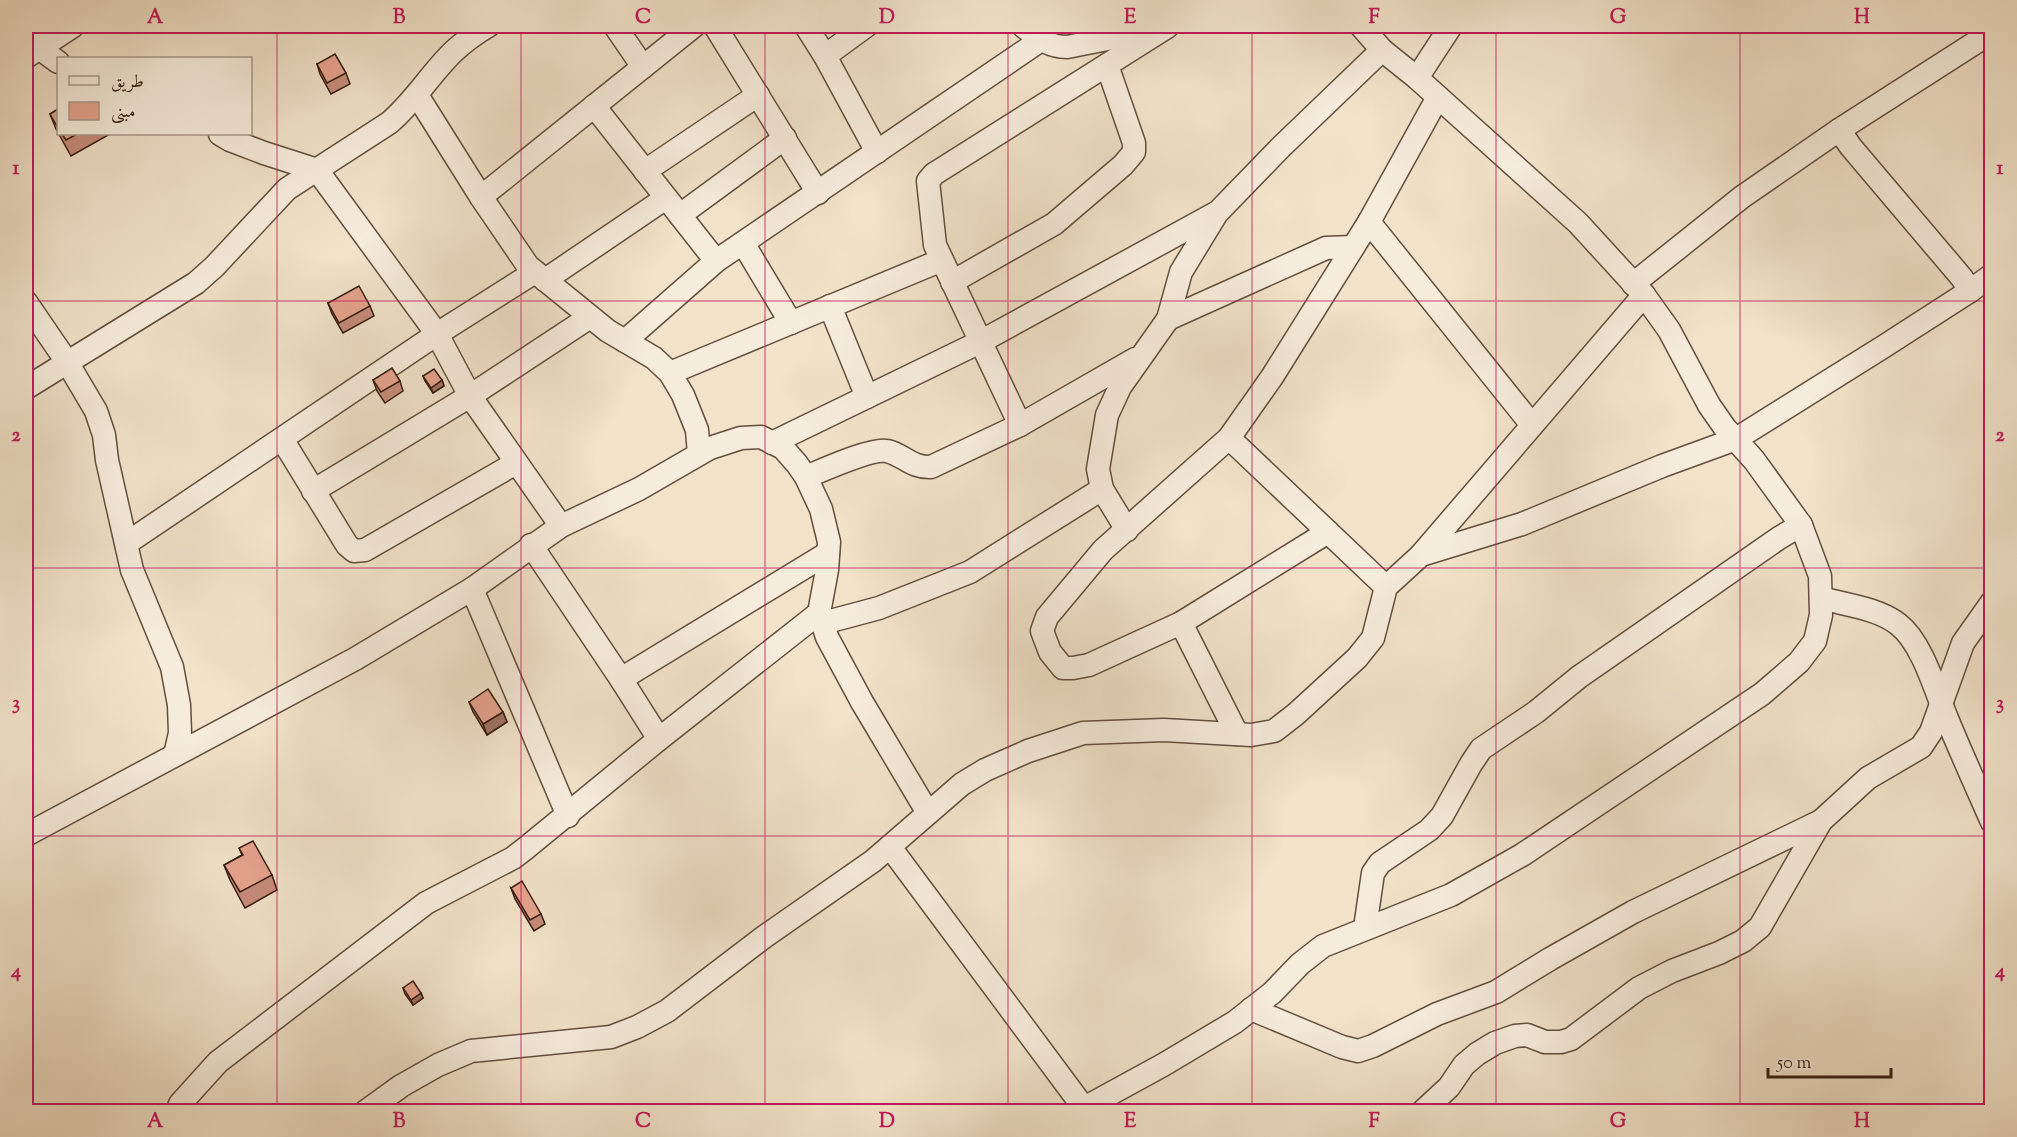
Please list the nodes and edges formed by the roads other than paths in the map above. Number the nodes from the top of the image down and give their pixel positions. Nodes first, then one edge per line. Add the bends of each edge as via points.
1 (30, 26) edge
2 (73, 26) edge
3 (488, 26) edge
4 (615, 26) edge
5 (694, 26) edge
6 (716, 26) edge
7 (806, 26) edge
8 (866, 26) edge
9 (1023, 26) edge
10 (1171, 26) edge
11 (1361, 26) edge
12 (1451, 26) edge
13 (1992, 32) edge
14 (1041, 40) junction
15 (1382, 50) junction
16 (32, 52) edge
17 (825, 56) junction
18 (57, 62) edge
19 (1107, 65) junction
20 (643, 67) junction
21 (1417, 78) junction
22 (417, 95) junction
23 (758, 95) junction
24 (1438, 97) junction
25 (594, 106) junction
26 (1839, 130) junction
27 (222, 135) edge
28 (784, 138) junction
29 (878, 152) junction
30 (317, 170) junction
31 (645, 171) junction
32 (818, 193) junction
33 (481, 197) junction
34 (673, 207) junction
35 (1217, 213) junction
36 (1370, 222) junction
37 (743, 243) junction
38 (1353, 247) junction
39 (942, 260) junction
40 (716, 261) junction
41 (540, 276) junction
42 (952, 282) junction
43 (1985, 282) edge
44 (1638, 289) junction
45 (26, 302) edge
46 (830, 306) junction
47 (590, 317) junction
48 (1168, 319) junction
49 (791, 322) junction
50 (437, 334) junction
51 (625, 341) junction
52 (980, 342) junction
53 (1141, 356) junction
54 (67, 362) junction
55 (670, 373) junction
56 (26, 388) edge
57 (470, 396) junction
58 (867, 397) junction
59 (1020, 425) junction
60 (1532, 425) junction
61 (1228, 438) junction
62 (282, 439) junction
63 (1736, 439) junction
64 (772, 443) junction
65 (699, 454) junction
66 (516, 463) junction
67 (806, 477) junction
68 (1102, 489) junction
69 (313, 491) junction
70 (1801, 525) junction
71 (561, 526) junction
72 (1127, 530) junction
73 (1328, 532) junction
74 (127, 543) junction
75 (531, 545) junction
76 (828, 552) junction
77 (1421, 555) junction
78 (1386, 587) junction
79 (472, 589) junction
80 (1821, 598) junction
81 (1992, 602) edge
82 (821, 618) junction
83 (1181, 623) junction
84 (621, 679) junction
85 (1942, 705) junction
86 (1237, 734) junction
87 (659, 739) junction
88 (175, 755) junction
89 (928, 813) junction
90 (568, 816) junction
91 (1821, 821) junction
92 (1992, 822) edge
93 (26, 835) edge
94 (890, 847) junction
95 (1365, 928) junction
96 (1251, 1009) junction
97 (1080, 1110) edge
98 (177, 1112) edge
99 (365, 1112) edge
100 (1422, 1112) edge

1 - 16 street
2 - 16 street
3 - 22 street via 465,40
4 - 20 street
5 - 20 street
6 - 23 street
7 - 17 street
8 - 17 street
9 - 14 street
10 - 14 street via 1067,47 1054,47
10 - 19 street
11 - 15 street
12 - 21 street
13 - 26 street
14 - 29 street
15 - 21 street
15 - 35 street
16 - 18 street
17 - 29 street
19 - 39 street via 928,181 935,245
19 - 42 street via 1134,152 1054,224
20 - 25 street
21 - 24 street
22 - 30 street via 389,123
22 - 33 street
23 - 28 street
23 - 31 street
24 - 36 street
24 - 44 street via 1578,223
25 - 31 street
25 - 33 street
26 - 43 street via 1851,147
26 - 44 street via 1742,197
27 - 30 street
28 - 32 street
28 - 34 street
29 - 32 street
30 - 50 street
30 - 54 street via 287,189 196,283
31 - 34 street
32 - 37 street
33 - 41 street via 528,266
34 - 40 street
34 - 41 street
35 - 48 street via 1181,272
35 - 52 street
36 - 38 street
36 - 60 street
37 - 40 street
37 - 49 street
38 - 48 street via 1326,248
38 - 61 street via 1272,377
39 - 42 street
39 - 46 street
40 - 51 street
41 - 47 street
41 - 50 street
42 - 52 street
43 - 63 street
44 - 60 street
44 - 63 street via 1668,330 1709,405
45 - 54 street
46 - 49 street
46 - 58 street
47 - 51 street
47 - 57 street
48 - 53 street
49 - 55 street
50 - 57 street
50 - 62 street
51 - 55 street
52 - 58 street
52 - 59 street
53 - 59 street
53 - 68 street via 1107,415 1098,469
54 - 56 street
54 - 74 street via 96,411 104,435
55 - 65 street via 697,430
57 - 66 street
57 - 69 street
58 - 64 street
59 - 67 street via 931,467 923,468 888,451 870,452
60 - 77 street
61 - 72 street
61 - 73 street
62 - 69 street
62 - 74 street
63 - 70 street
63 - 77 street via 1539,518
64 - 65 street via 761,437 741,438
64 - 67 street via 783,448
65 - 71 street via 639,489
66 - 69 street via 365,550 354,551 346,545
66 - 71 street
67 - 76 street via 821,509
68 - 72 street
68 - 82 street via 970,572 879,608
70 - 80 street via 1820,576
70 - 95 street via 1481,749 1442,816 1429,830 1380,863 1373,873
71 - 75 street
72 - 83 street via 1103,550 1047,617 1042,631 1050,652 1063,668 1073,668
73 - 78 street
73 - 83 street
74 - 88 street via 132,570 172,668 179,705 180,734
75 - 79 street
75 - 84 street
76 - 82 street
76 - 84 street
77 - 78 street
78 - 86 street via 1373,638 1357,658 1274,732
79 - 88 street via 355,659
79 - 90 street
80 - 85 street via 1884,615 1900,626 1918,650
80 - 95 street via 1815,641 1762,694 1522,855 1451,895
81 - 85 street via 1964,644
82 - 87 street
82 - 89 street via 838,660
83 - 86 street
84 - 87 street
85 - 91 street via 1921,747 1868,778
85 - 92 street
86 - 89 street via 1164,730 1083,733 984,770
87 - 90 street
88 - 93 street
89 - 94 street
90 - 98 street via 513,858 417,910 218,1062
91 - 96 street via 1633,912 1496,992 1358,1051
91 - 100 street via 1760,927 1743,940 1639,988 1571,1039 1545,1042 1527,1035 1495,1043 1464,1065 1449,1087
94 - 97 street
94 - 99 street via 667,1011 637,1027 611,1037 471,1051 401,1086
95 - 96 street via 1323,946
96 - 97 street via 1235,1022

